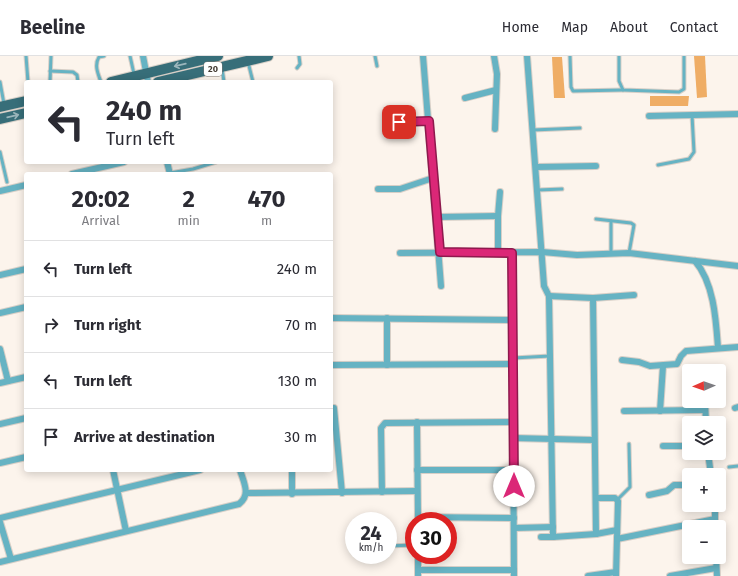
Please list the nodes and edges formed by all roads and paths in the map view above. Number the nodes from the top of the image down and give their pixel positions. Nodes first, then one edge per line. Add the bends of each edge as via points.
1 (26, 56) edge
2 (51, 56) edge
3 (104, 56) edge
4 (130, 56) edge
5 (143, 56) edge
6 (218, 56) edge
7 (299, 56) edge
8 (375, 56) edge
9 (423, 56) edge
10 (494, 56) edge
11 (527, 56) edge
12 (570, 56) edge
13 (619, 56) edge
14 (684, 56) edge
15 (261, 57) edge
16 (248, 61) junction
17 (376, 66) dead end
18 (222, 67) junction
19 (298, 68) dead end
20 (50, 70) junction
21 (134, 76) junction
22 (147, 77) edge
23 (191, 78) edge
24 (28, 80) edge
25 (50, 80) edge
26 (77, 80) edge
27 (100, 80) edge
28 (119, 80) edge
29 (174, 80) edge
30 (224, 80) edge
31 (253, 80) edge
32 (0, 82) edge
33 (496, 90) junction
34 (623, 90) junction
35 (465, 98) dead end
36 (24, 102) edge
37 (2, 107) edge
38 (24, 113) edge
39 (738, 114) edge
40 (692, 115) junction
41 (649, 116) dead end
42 (0, 119) edge
43 (429, 121) junction
44 (399, 122) dead end
45 (580, 128) dead end
46 (495, 129) dead end
47 (533, 130) junction
48 (0, 152) edge
49 (115, 164) edge
50 (209, 164) edge
51 (658, 165) dead end
52 (536, 166) junction
53 (596, 166) dead end
54 (81, 172) edge
55 (176, 172) edge
56 (433, 178) junction
57 (7, 182) dead end
58 (24, 185) edge
59 (378, 189) dead end
60 (562, 189) dead end
61 (538, 190) junction
62 (0, 191) edge
63 (500, 192) dead end
64 (498, 216) junction
65 (437, 217) junction
66 (596, 219) dead end
67 (611, 221) junction
68 (440, 252) junction
69 (542, 252) junction
70 (400, 253) dead end
71 (498, 253) junction
72 (512, 253) junction
73 (630, 253) junction
74 (611, 254) junction
75 (695, 261) junction
76 (738, 266) edge
77 (24, 269) edge
78 (0, 275) edge
79 (441, 286) dead end
80 (634, 295) dead end
81 (549, 296) junction
82 (593, 298) junction
83 (24, 307) edge
84 (0, 313) edge
85 (333, 318) edge
86 (387, 318) junction
87 (513, 320) junction
88 (738, 347) edge
89 (718, 348) junction
90 (0, 349) edge
91 (550, 356) junction
92 (622, 360) dead end
93 (513, 361) junction
94 (387, 364) junction
95 (333, 365) edge
96 (663, 366) junction
97 (24, 377) edge
98 (8, 381) junction
99 (0, 383) edge
100 (334, 408) dead end
101 (706, 410) joint
102 (624, 411) dead end
103 (660, 411) junction
104 (706, 416) edge
105 (24, 418) edge
106 (417, 422) junction
107 (513, 422) junction
108 (0, 424) edge
109 (513, 438) junction
110 (552, 440) junction
111 (594, 440) junction
112 (629, 444) dead end
113 (663, 446) dead end
114 (682, 446) edge
115 (24, 457) edge
116 (0, 463) edge
117 (738, 466) edge
118 (730, 467) dead end
119 (417, 470) junction
120 (514, 470) junction
121 (113, 472) edge
122 (189, 472) edge
123 (241, 472) edge
124 (292, 472) edge
125 (682, 485) edge
126 (117, 491) junction
127 (382, 492) junction
128 (418, 492) junction
129 (246, 493) junction
130 (342, 493) junction
131 (292, 494) junction
132 (649, 495) dead end
133 (596, 498) junction
134 (618, 499) junction
135 (418, 512) edge
136 (715, 512) edge
137 (0, 518) edge
138 (514, 518) junction
139 (457, 519) edge
140 (715, 519) joint
141 (0, 522) edge
142 (553, 527) junction
143 (514, 528) junction
144 (126, 530) junction
145 (617, 530) junction
146 (596, 534) junction
147 (553, 536) junction
148 (540, 537) dead end
149 (617, 539) junction
150 (11, 559) junction
151 (0, 562) edge
152 (716, 564) edge
153 (716, 568) junction
154 (418, 573) edge
155 (514, 573) edge
156 (616, 574) edge
157 (588, 576) edge
158 (670, 576) edge
159 (717, 576) edge

1 - 24 lane
2 - 20 lane
3 - 27 lane via 99,57 97,61
4 - 21 lane
5 - 22 street
6 -> 22 main road, 20
7 - 19 lane
8 - 17 lane
9 - 43 street
10 - 33 street
11 - 47 street
12 - 34 lane via 573,91
13 - 34 lane via 619,81
14 - 34 lane via 685,83 684,89 679,92
15 - 16 main road, 20
16 - 18 main road, 20
16 - 31 lane
18 - 23 main road, 20
18 - 30 lane
20 - 25 lane
20 - 26 lane via 73,72
21 - 22 main road, 20
21 - 28 main road, 20
23 - 29 main road, 20
32 - 37 lane
33 - 35 street
33 - 46 street
36 - 37 main road
42 -> 38 main road
39 - 40 street
40 - 41 street
40 - 51 lane via 694,152 689,159
43 - 44 street
43 - 56 street
45 - 47 lane
47 - 52 street
48 - 57 lane
49 - 54 street
50 - 55 lane
52 - 53 street
52 - 61 street
56 - 59 street via 400,189
56 - 65 street
58 - 62 street
60 - 61 lane
61 - 69 street
63 - 64 street
64 - 65 street
64 - 71 street
65 - 68 street
66 - 67 lane
67 - 73 lane via 634,225
67 - 74 lane
68 - 70 street
68 - 71 street
68 - 79 street
69 - 72 street
69 - 74 street
69 - 81 street via 544,286
71 - 72 street
72 - 87 street
73 - 74 street
73 - 75 street
75 - 76 street
75 - 89 street via 710,290
77 - 78 street
80 - 82 street
81 - 82 street
81 - 91 street
82 - 111 street
83 - 84 street
85 - 86 street
86 - 87 street
86 - 94 street
87 - 93 street
88 - 89 street
89 - 96 street via 686,351 677,364
90 - 98 street
91 - 93 lane
91 - 110 street
92 - 96 street
93 - 94 street
93 - 107 street
94 - 95 street
96 - 103 street
97 - 98 street
98 - 99 street
100 - 130 street
101 - 103 street
101 - 104 street
102 - 103 street
105 - 108 street
106 - 107 street
106 - 119 street
106 - 127 street via 382,424
107 - 109 street
109 - 110 street
109 - 120 street
110 - 111 street
110 - 142 street
111 - 133 street
112 - 134 lane via 630,488
113 - 114 street
115 - 116 street
117 - 118 lane
119 - 120 street
119 - 128 street
120 - 138 street
121 - 126 street
122 - 126 street
123 - 129 street
124 - 131 street
125 - 132 street via 674,485 667,491
126 - 137 street
126 - 144 street
127 - 128 street
127 - 130 street
128 - 135 street
129 - 131 street
129 - 144 street via 244,500 239,504
130 - 131 street
133 - 134 street
133 - 146 street
134 - 145 street
136 - 140 street
138 - 139 street
138 - 143 street
140 - 149 street
141 - 150 street
142 - 143 street
142 - 147 street
143 - 155 street
144 - 150 street
145 - 146 street
145 - 149 street
146 - 147 street
147 - 148 street
149 - 156 street
150 - 151 street
152 - 153 street
153 - 158 street
153 - 159 street
154 - 155 street
156 - 157 street

